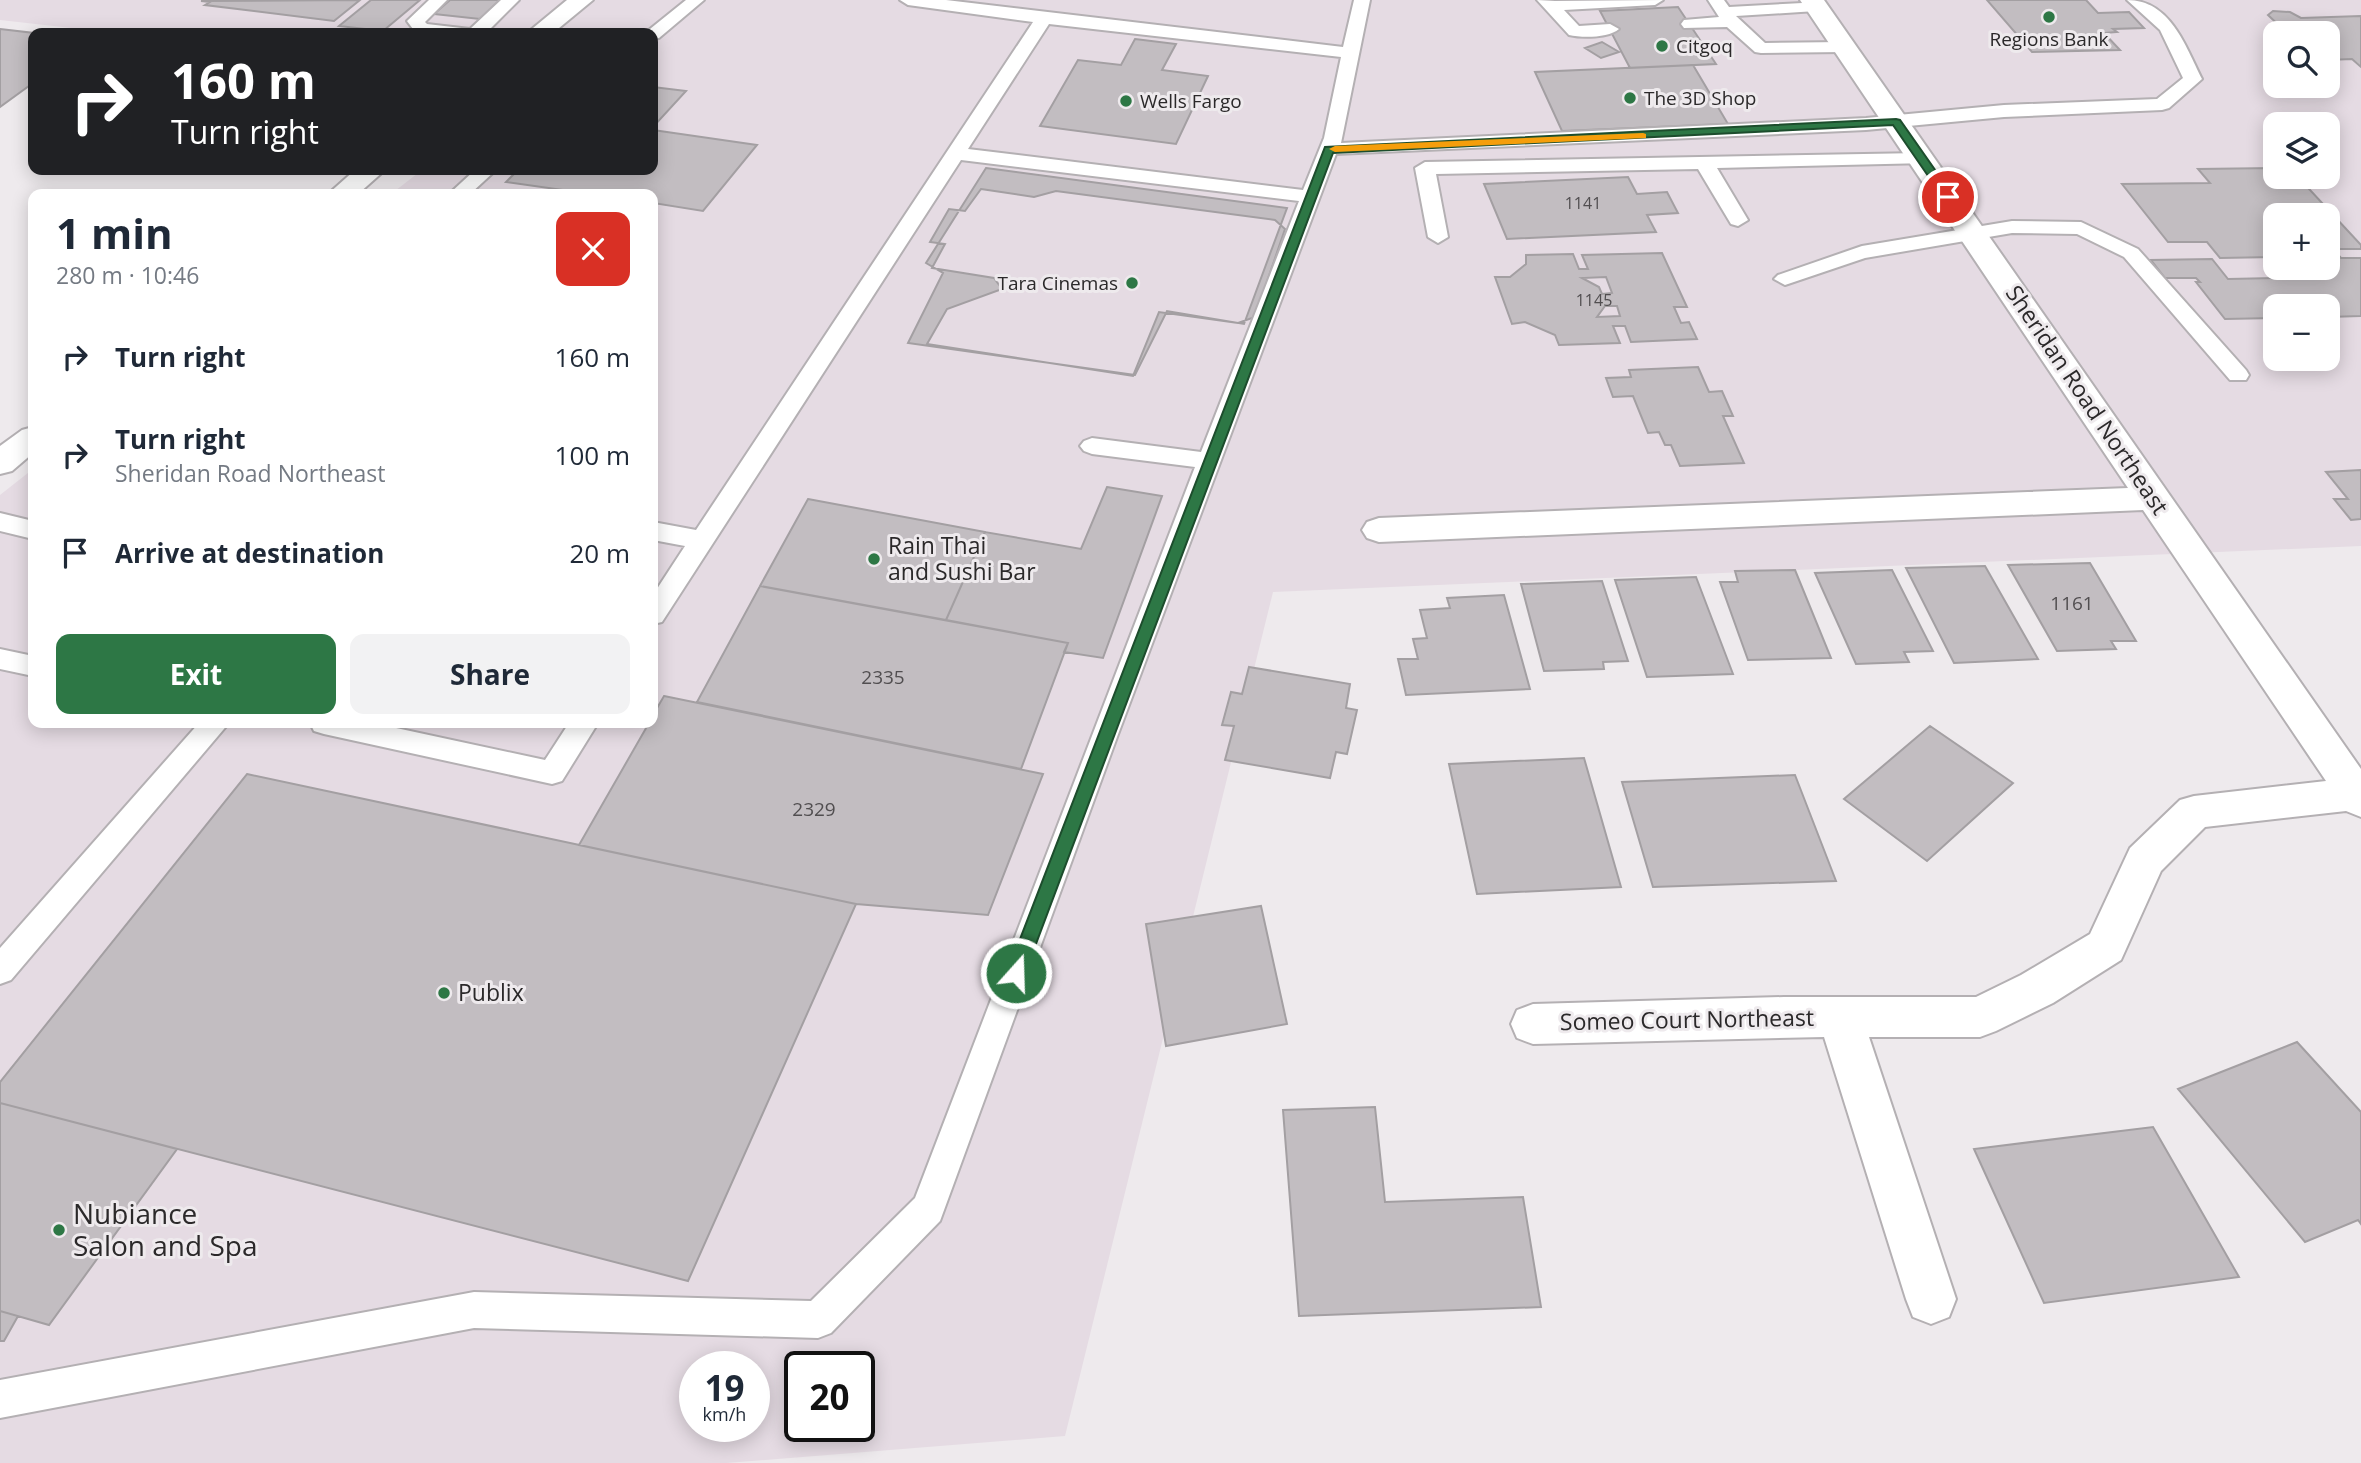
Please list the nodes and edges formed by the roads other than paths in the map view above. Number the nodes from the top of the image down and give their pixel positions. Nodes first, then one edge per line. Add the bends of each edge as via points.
1 (439, 0) edge
2 (504, 0) edge
3 (511, 0) edge
4 (581, 0) edge
5 (696, 0) edge
6 (1362, 0) edge
7 (1655, 0) edge
8 (2135, 0) edge
9 (920, 1) edge
10 (1548, 3) edge
11 (1814, 3) edge
12 (1723, 11) edge
13 (1044, 18) junction
14 (1690, 24) dead end
15 (421, 28) edge
16 (481, 28) edge
17 (545, 28) edge
18 (1609, 29) dead end
19 (658, 30) edge
20 (1844, 47) junction
21 (1351, 53) junction
22 (1896, 122) junction
23 (1329, 149) junction
24 (955, 153) junction
25 (1921, 159) junction
26 (1704, 163) junction
27 (366, 175) edge
28 (481, 175) edge
29 (347, 189) edge
30 (465, 189) edge
31 (1311, 197) junction
32 (1738, 220) dead end
33 (1976, 234) junction
34 (1438, 237) dead end
35 (1785, 279) dead end
36 (2238, 375) dead end
37 (28, 441) edge
38 (1092, 446) dead end
39 (1210, 461) junction
40 (0, 463) edge
41 (2154, 498) junction
42 (0, 522) edge
43 (28, 529) edge
44 (1378, 530) dead end
45 (658, 532) edge
46 (702, 540) junction
47 (658, 607) edge
48 (0, 659) edge
49 (28, 665) edge
50 (211, 728) edge
51 (347, 728) edge
52 (580, 728) edge
53 (2359, 796) edge
54 (0, 970) edge
55 (1840, 1017) junction
56 (1533, 1024) dead end
57 (1931, 1299) dead end
58 (0, 1399) edge

1 - 15 lane via 416,21
2 - 3 lane
3 - 16 lane
4 - 17 street
5 - 19 lane
6 - 21 lane
7 - 10 lane
8 - 22 lane via 2166,27 2193,79 2162,104 2004,111
9 - 13 lane
10 - 18 lane via 1574,31
11 - 12 lane
11 - 20 street, Sheridan Road Northeast
12 - 14 lane
12 - 20 lane via 1761,48
13 - 21 lane
13 - 24 lane
20 - 22 street, Sheridan Road Northeast
21 - 23 lane
22 - 23 lane
22 - 25 street, Sheridan Road Northeast
23 - 31 lane
24 - 31 lane
24 - 46 lane
25 - 26 lane
25 - 33 street, Sheridan Road Northeast
26 - 32 lane
26 - 34 lane via 1425,168
27 - 29 street
28 - 30 lane
31 - 39 lane
33 - 35 lane via 1862,252
33 - 36 lane via 2012,227 2081,228 2131,253
33 - 41 street, Sheridan Road Northeast
37 - 40 street
38 - 39 lane
39 - 58 lane via 928,1209 818,1320 474,1310
41 - 44 street
41 - 53 street, Sheridan Road Northeast
42 - 43 lane
45 - 46 lane
46 - 47 lane
48 - 49 lane
50 - 54 lane
51 - 52 lane via 552,773
53 - 55 street, Someo Court Northeast via 2194,812 2145,860 2106,947 2038,989 1980,1017
55 - 56 street, Someo Court Northeast
55 - 57 street, Someo Court Northeast

